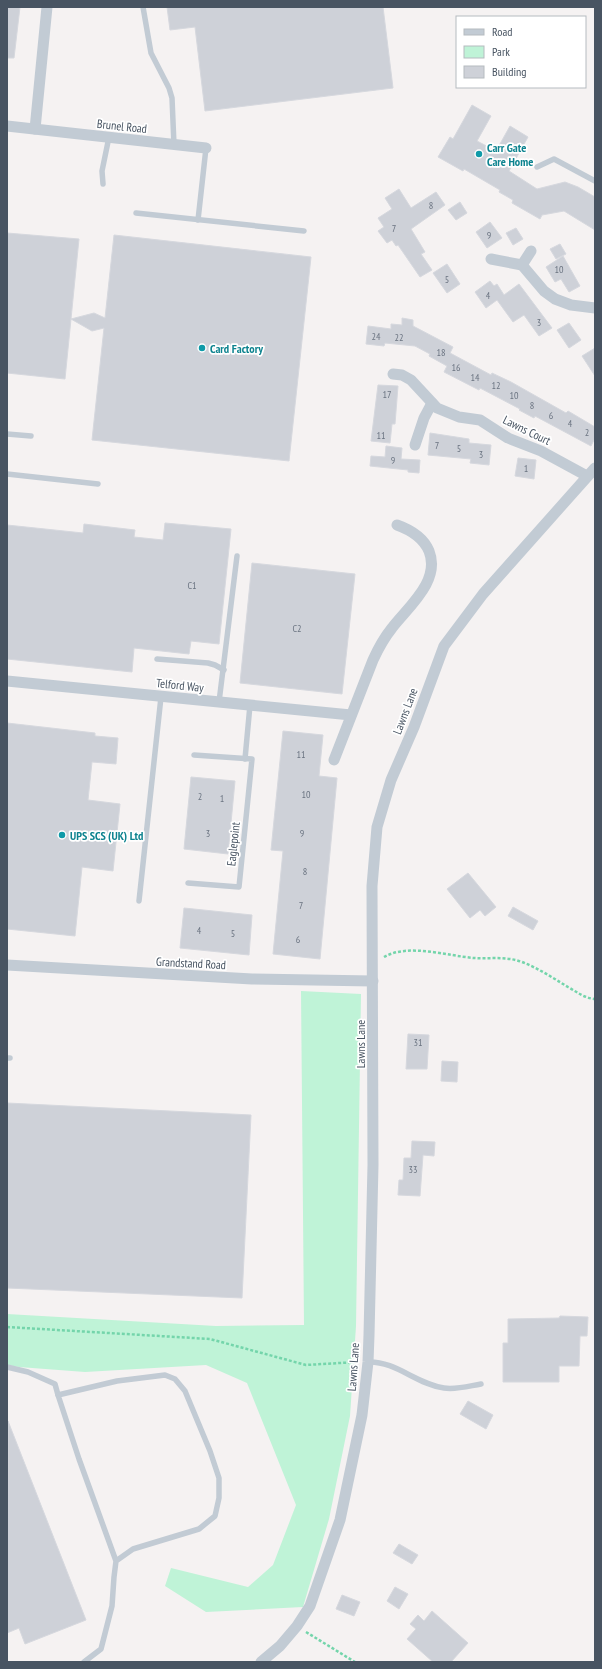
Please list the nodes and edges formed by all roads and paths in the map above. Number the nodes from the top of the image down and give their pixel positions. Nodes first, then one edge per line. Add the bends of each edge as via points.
1 (47, 7) edge
2 (143, 7) edge
3 (7, 126) edge
4 (35, 129) junction
5 (109, 138) junction
6 (174, 144) junction
7 (206, 148) joint
8 (537, 167) dead end
9 (595, 181) edge
10 (103, 184) dead end
11 (136, 213) dead end
12 (198, 220) junction
13 (304, 231) dead end
14 (531, 251) dead end
15 (491, 259) dead end
16 (522, 265) junction
17 (595, 308) edge
18 (393, 374) dead end
19 (432, 403) junction
20 (7, 434) edge
21 (32, 436) dead end
22 (415, 445) dead end
23 (595, 468) edge
24 (7, 474) edge
25 (587, 476) junction
26 (98, 484) dead end
27 (397, 525) dead end
28 (237, 556) dead end
29 (156, 659) dead end
30 (224, 670) junction
31 (7, 682) edge
32 (161, 697) junction
33 (220, 702) junction
34 (250, 705) junction
35 (352, 715) junction
36 (194, 755) dead end
37 (245, 759) junction
38 (334, 760) dead end
39 (188, 883) dead end
40 (139, 901) dead end
41 (373, 963) junction
42 (7, 965) edge
43 (373, 981) junction
44 (595, 999) edge
45 (7, 1327) edge
46 (368, 1362) junction
47 (7, 1367) edge
48 (481, 1384) dead end
49 (58, 1395) junction
50 (116, 1561) junction
51 (297, 1626) junction
52 (84, 1662) edge
53 (261, 1662) edge
54 (355, 1662) edge

1 - 4 street
2 - 6 lane via 151,53 172,98
3 - 4 street, Brunel Road
4 - 5 street, Brunel Road
5 - 6 street, Brunel Road
5 - 10 lane via 102,171
6 - 7 street, Brunel Road
7 - 12 lane
8 - 9 lane via 554,159
11 - 12 lane
12 - 13 lane
14 - 16 street
15 - 16 street
16 - 17 street via 544,291 555,299 571,305
18 - 19 street, Lawns Court via 411,380
19 - 22 street
19 - 25 street, Lawns Court via 447,413 480,420 508,438 541,451
20 - 21 lane
23 - 25 street, Lawns Lane
24 - 26 lane
25 - 41 street, Lawns Lane via 483,594 444,646 391,780 377,827 372,886
27 - 35 street via 410,530 427,546 432,569 421,592 380,644
28 - 30 lane
29 - 30 lane via 208,663
30 - 33 lane
31 - 32 street, Telford Way
32 - 33 street, Telford Way
32 - 40 lane
33 - 34 street, Telford Way
34 - 35 street, Telford Way
34 - 37 lane, Eaglepoint
35 - 38 street
36 - 37 lane
37 - 39 lane, Eaglepoint via 252,759 240,887
41 - 43 street, Lawns Lane
41 - 44 path via 387,955 408,951 438,952 455,957 482,959 506,958 522,962 586,998
42 - 43 street, Grandstand Road via 154,975
43 - 46 street, Lawns Lane
45 - 46 path via 210,1339 306,1365
46 - 48 lane via 377,1361 396,1367 419,1380 443,1388 453,1389
46 - 51 street, Lawns Lane via 362,1415 340,1520 310,1606
47 - 49 lane via 28,1372 55,1384
49 - 50 lane
49 - 50 lane via 117,1381 165,1375 175,1379 185,1391 210,1451 219,1478 219,1498 215,1516 199,1529 133,1549
50 - 52 lane via 112,1606 100,1649
51 - 53 street, Lawns Lane via 280,1646
51 - 54 path

